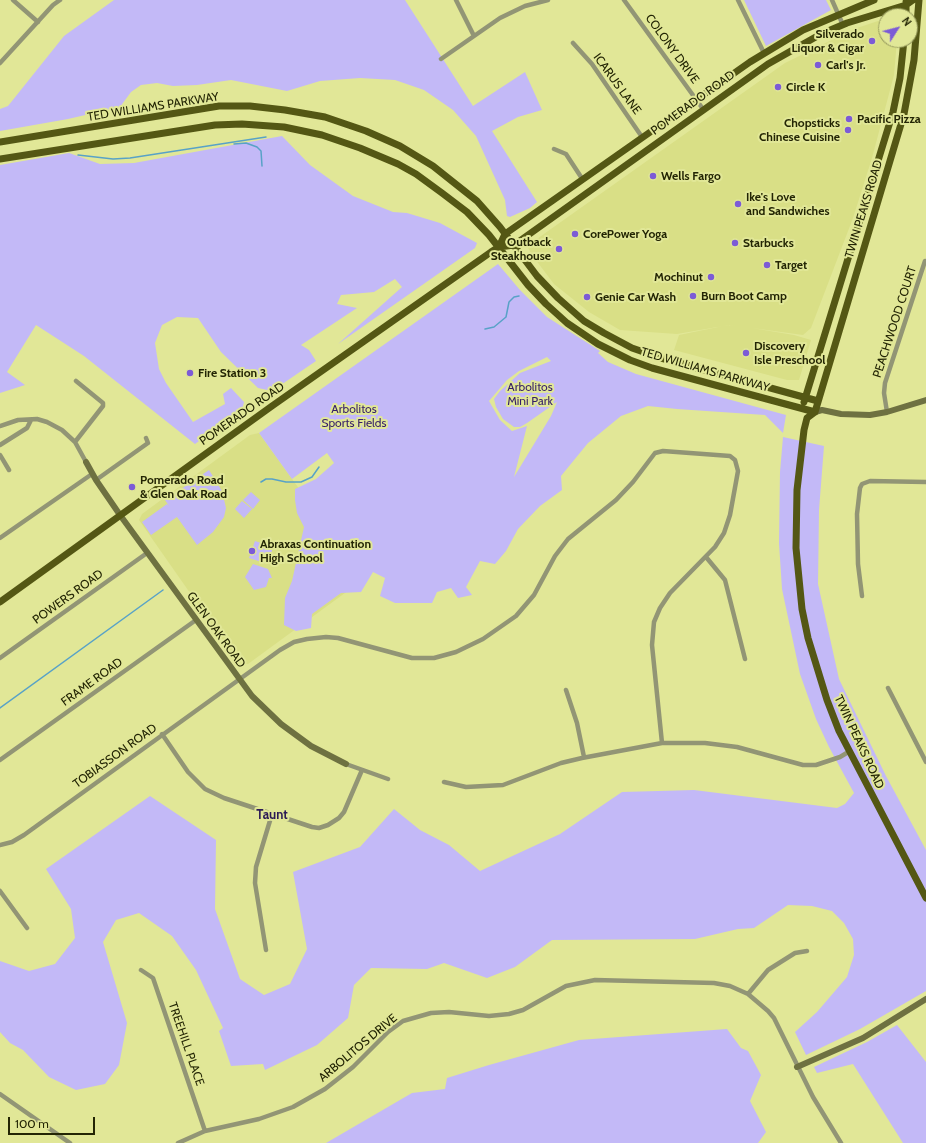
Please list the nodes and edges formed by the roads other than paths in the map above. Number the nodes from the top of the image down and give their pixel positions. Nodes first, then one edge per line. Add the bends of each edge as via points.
1 (13, 0) edge
2 (60, 0) edge
3 (456, 0) edge
4 (548, 0) edge
5 (624, 0) edge
6 (738, 0) edge
7 (832, 0) edge
8 (874, 0) edge
9 (913, 0) edge
10 (919, 0) edge
11 (906, 3) edge
12 (838, 14) junction
13 (38, 22) junction
14 (843, 25) junction
15 (474, 36) junction
16 (573, 43) dead end
17 (903, 48) edge
18 (764, 53) junction
19 (442, 59) dead end
20 (0, 64) edge
21 (696, 100) junction
22 (703, 109) junction
23 (642, 137) junction
24 (0, 142) edge
25 (554, 149) dead end
26 (0, 158) edge
27 (584, 180) junction
28 (870, 186) junction
29 (506, 234) junction
30 (514, 245) junction
31 (499, 247) junction
32 (925, 261) dead end
33 (857, 268) junction
34 (76, 381) dead end
35 (805, 397) junction
36 (926, 400) edge
37 (818, 401) junction
38 (802, 408) junction
39 (822, 410) junction
40 (815, 412) junction
41 (887, 412) junction
42 (807, 418) junction
43 (31, 420) junction
44 (0, 426) edge
45 (146, 438) dead end
46 (75, 442) junction
47 (0, 445) edge
48 (0, 455) edge
49 (86, 462) joint
50 (10, 470) dead end
51 (94, 477) junction
52 (926, 482) edge
53 (120, 515) junction
54 (0, 538) edge
55 (147, 553) junction
56 (706, 557) junction
57 (862, 596) dead end
58 (0, 602) edge
59 (196, 620) junction
60 (0, 658) edge
61 (745, 659) dead end
62 (239, 680) junction
63 (888, 688) dead end
64 (566, 690) dead end
65 (162, 734) junction
66 (662, 743) junction
67 (850, 751) junction
68 (584, 757) junction
69 (0, 760) edge
70 (926, 762) edge
71 (346, 764) joint
72 (362, 770) junction
73 (388, 779) dead end
74 (444, 782) dead end
75 (272, 814) junction
76 (0, 845) edge
77 (0, 891) edge
78 (926, 898) edge
79 (27, 928) dead end
80 (266, 950) dead end
81 (807, 951) dead end
82 (142, 970) dead end
83 (748, 994) junction
84 (926, 999) edge
85 (797, 1067) junction
86 (0, 1094) edge
87 (205, 1131) junction
88 (70, 1143) edge
89 (178, 1143) edge
90 (841, 1143) edge

1 - 13 street
2 - 13 street
3 - 15 street
4 - 15 street via 525,6 500,18
5 - 21 street, COLONY DRIVE
6 - 18 street
7 - 12 street
8 - 12 main road, POMERADO ROAD
9 - 11 main road, POMERADO ROAD
10 - 33 main road, TWIN PEAKS ROAD via 914,64 904,114
11 - 14 main road, POMERADO ROAD
12 - 14 street
12 - 18 main road, POMERADO ROAD via 803,30
13 - 20 street
14 - 22 main road, POMERADO ROAD via 821,34 772,62
15 - 19 street
16 - 23 street, ICARUS LANE via 592,64
17 - 28 main road, TWIN PEAKS ROAD via 893,112
18 - 21 main road, POMERADO ROAD
21 - 22 street, COLONY DRIVE
21 - 23 main road, POMERADO ROAD
22 - 30 main road, POMERADO ROAD
23 - 27 main road, POMERADO ROAD
24 - 29 main road, TED WILLIAMS PARKWAY via 219,106 250,106 305,113 366,131 400,146 433,166 477,201
25 - 27 street via 566,154
26 - 31 main road, TED WILLIAMS PARKWAY via 215,125 284,127 322,135 360,148 416,174 467,212
27 - 29 main road, POMERADO ROAD
28 - 33 main road via 875,187 876,191 860,243
28 - 35 main road, TWIN PEAKS ROAD
29 - 30 main road, TED WILLIAMS PARKWAY
29 - 31 main road, POMERADO ROAD
30 - 31 main road, POMERADO ROAD
30 - 35 main road, TED WILLIAMS PARKWAY via 537,276 558,298 584,320 618,341 661,358
31 - 38 main road, TED WILLIAMS PARKWAY via 528,285 556,314 610,350 652,368
31 - 53 main road, POMERADO ROAD
32 - 41 street, PEACHWOOD COURT via 885,383
33 - 37 main road, TWIN PEAKS ROAD
34 - 46 street via 103,403 103,406
35 - 37 main road, TED WILLIAMS PARKWAY
35 - 38 main road, TWIN PEAKS ROAD
36 - 41 street
37 - 39 street
37 - 40 main road, TWIN PEAKS ROAD
38 - 40 main road, TED WILLIAMS PARKWAY
38 - 42 main road
39 - 40 street
39 - 41 street via 853,415
40 - 42 main road
42 - 67 main road, TWIN PEAKS ROAD via 796,490 796,548 802,609 812,654 827,700
43 - 44 street via 15,421
43 - 46 street via 47,422 62,430
43 - 47 street via 26,428
45 - 51 street via 148,443
46 - 49 street, GLEN OAK ROAD
48 - 50 street
49 - 51 street, GLEN OAK ROAD
51 - 53 street, GLEN OAK ROAD
51 - 54 street
52 - 57 street via 870,481 862,484 857,514 858,564
53 - 55 street, GLEN OAK ROAD
53 - 58 main road, POMERADO ROAD
55 - 59 street, GLEN OAK ROAD
55 - 60 street, POWERS ROAD
56 - 61 street via 725,580
56 - 62 street, TOBIASSON ROAD via 716,547 730,515 738,471 735,460 730,456 663,451 655,453 616,500 568,539 555,556 534,595 516,616 483,639 456,652 434,658 412,658 338,638 307,638 286,646
56 - 66 street via 670,593 654,622 652,645
59 - 62 street, GLEN OAK ROAD
59 - 69 street, FRAME ROAD
62 - 65 street, TOBIASSON ROAD
62 - 71 street, GLEN OAK ROAD via 281,724 310,746
63 - 70 street
64 - 68 street via 577,723
65 - 75 street via 188,772 205,789
65 - 76 street, TOBIASSON ROAD via 24,835
66 - 67 street via 704,743 737,747 809,765 832,760
66 - 68 street
67 - 78 main road, TWIN PEAKS ROAD
68 - 74 street via 503,785 466,787
71 - 72 street, GLEN OAK ROAD
72 - 73 street, GLEN OAK ROAD
72 - 75 street via 344,812 328,826 312,827
75 - 80 street via 256,867 255,883
77 - 79 street
81 - 83 street via 794,953 768,970
82 - 87 street, TREEHILL PLACE via 153,978
83 - 85 street, ARBOLITOS DRIVE via 774,1018
83 - 87 street, ARBOLITOS DRIVE via 730,986 714,983 595,980 566,986 523,1010 509,1014 424,1014 403,1021 325,1089 293,1107 259,1119
84 - 85 street via 863,1038
85 - 90 street, ARBOLITOS DRIVE
86 - 88 street
87 - 89 street, ARBOLITOS DRIVE

